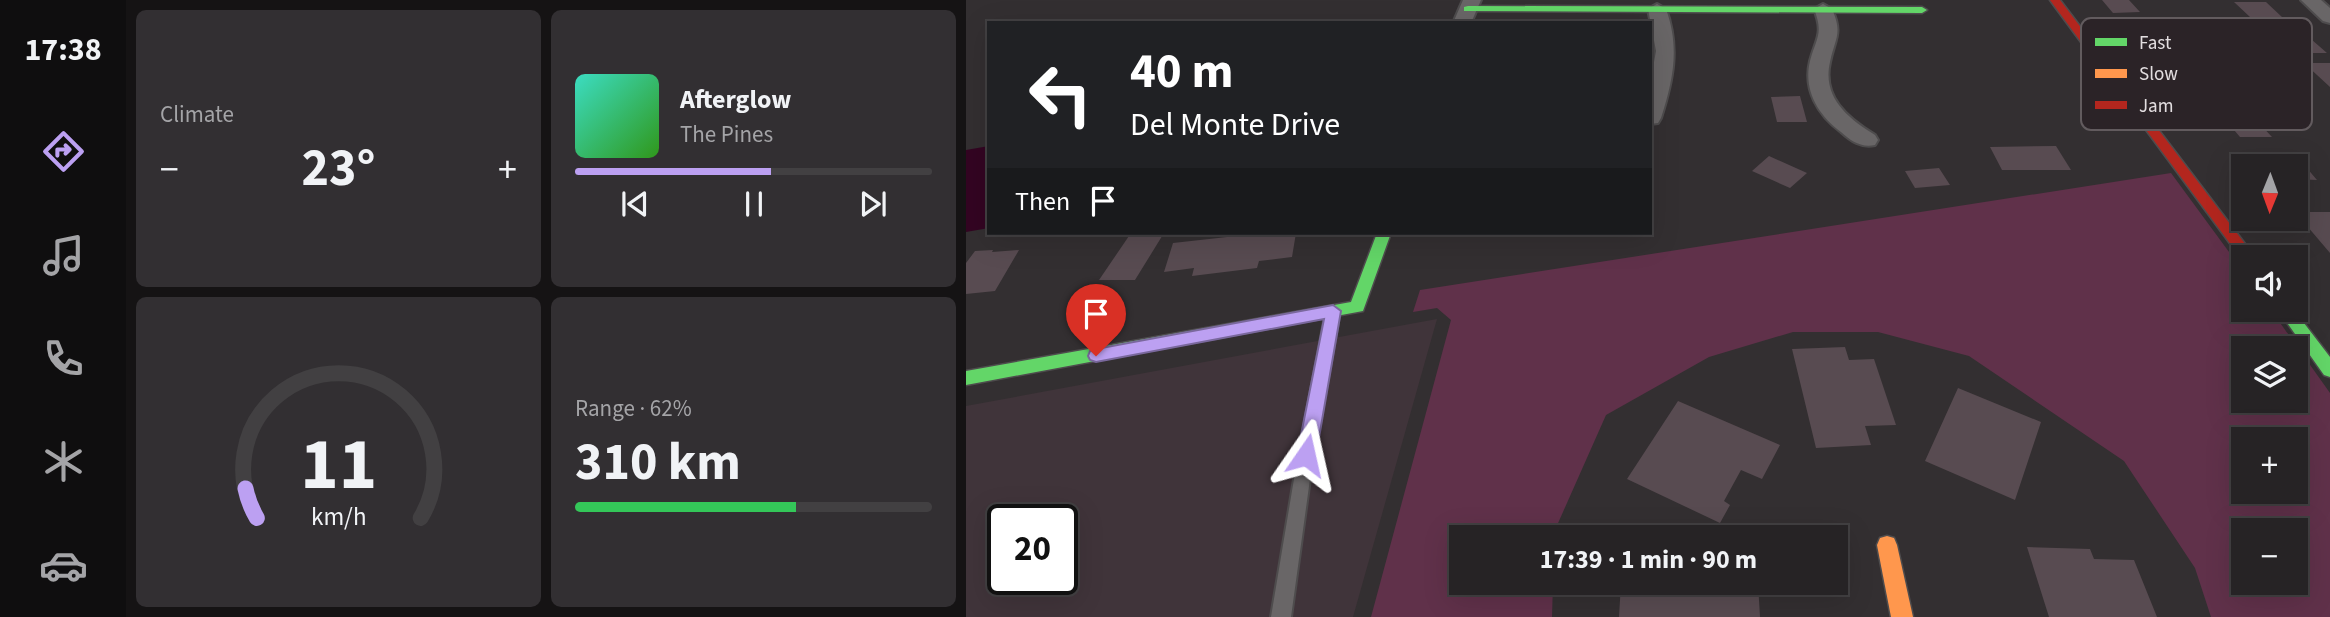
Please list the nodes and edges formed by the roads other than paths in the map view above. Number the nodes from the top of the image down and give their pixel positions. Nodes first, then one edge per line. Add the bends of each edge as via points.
1 (2055, 0) edge
2 (2310, 0) edge
3 (1889, 5) edge
4 (1657, 9) junction
5 (1823, 9) junction
6 (1467, 10) edge
7 (1922, 10) dead end
8 (2330, 17) edge
9 (2081, 35) edge
10 (1652, 112) edge
11 (2153, 130) edge
12 (1867, 140) dead end
13 (1383, 235) edge
14 (2239, 245) edge
15 (1333, 311) junction
16 (2296, 322) edge
17 (2330, 370) edge
18 (966, 378) edge
19 (1886, 545) dead end
20 (1281, 617) edge
21 (1902, 617) edge

1 - 9 street
2 - 8 street
3 - 5 street
3 - 7 street
4 - 5 street
4 - 6 street
4 - 10 street via 1667,33 1662,82
5 - 12 street via 1831,37 1821,59 1820,92 1838,120
11 - 14 street
13 - 15 street via 1357,307
15 - 18 street
15 - 20 lane
16 - 17 street
19 - 21 street

